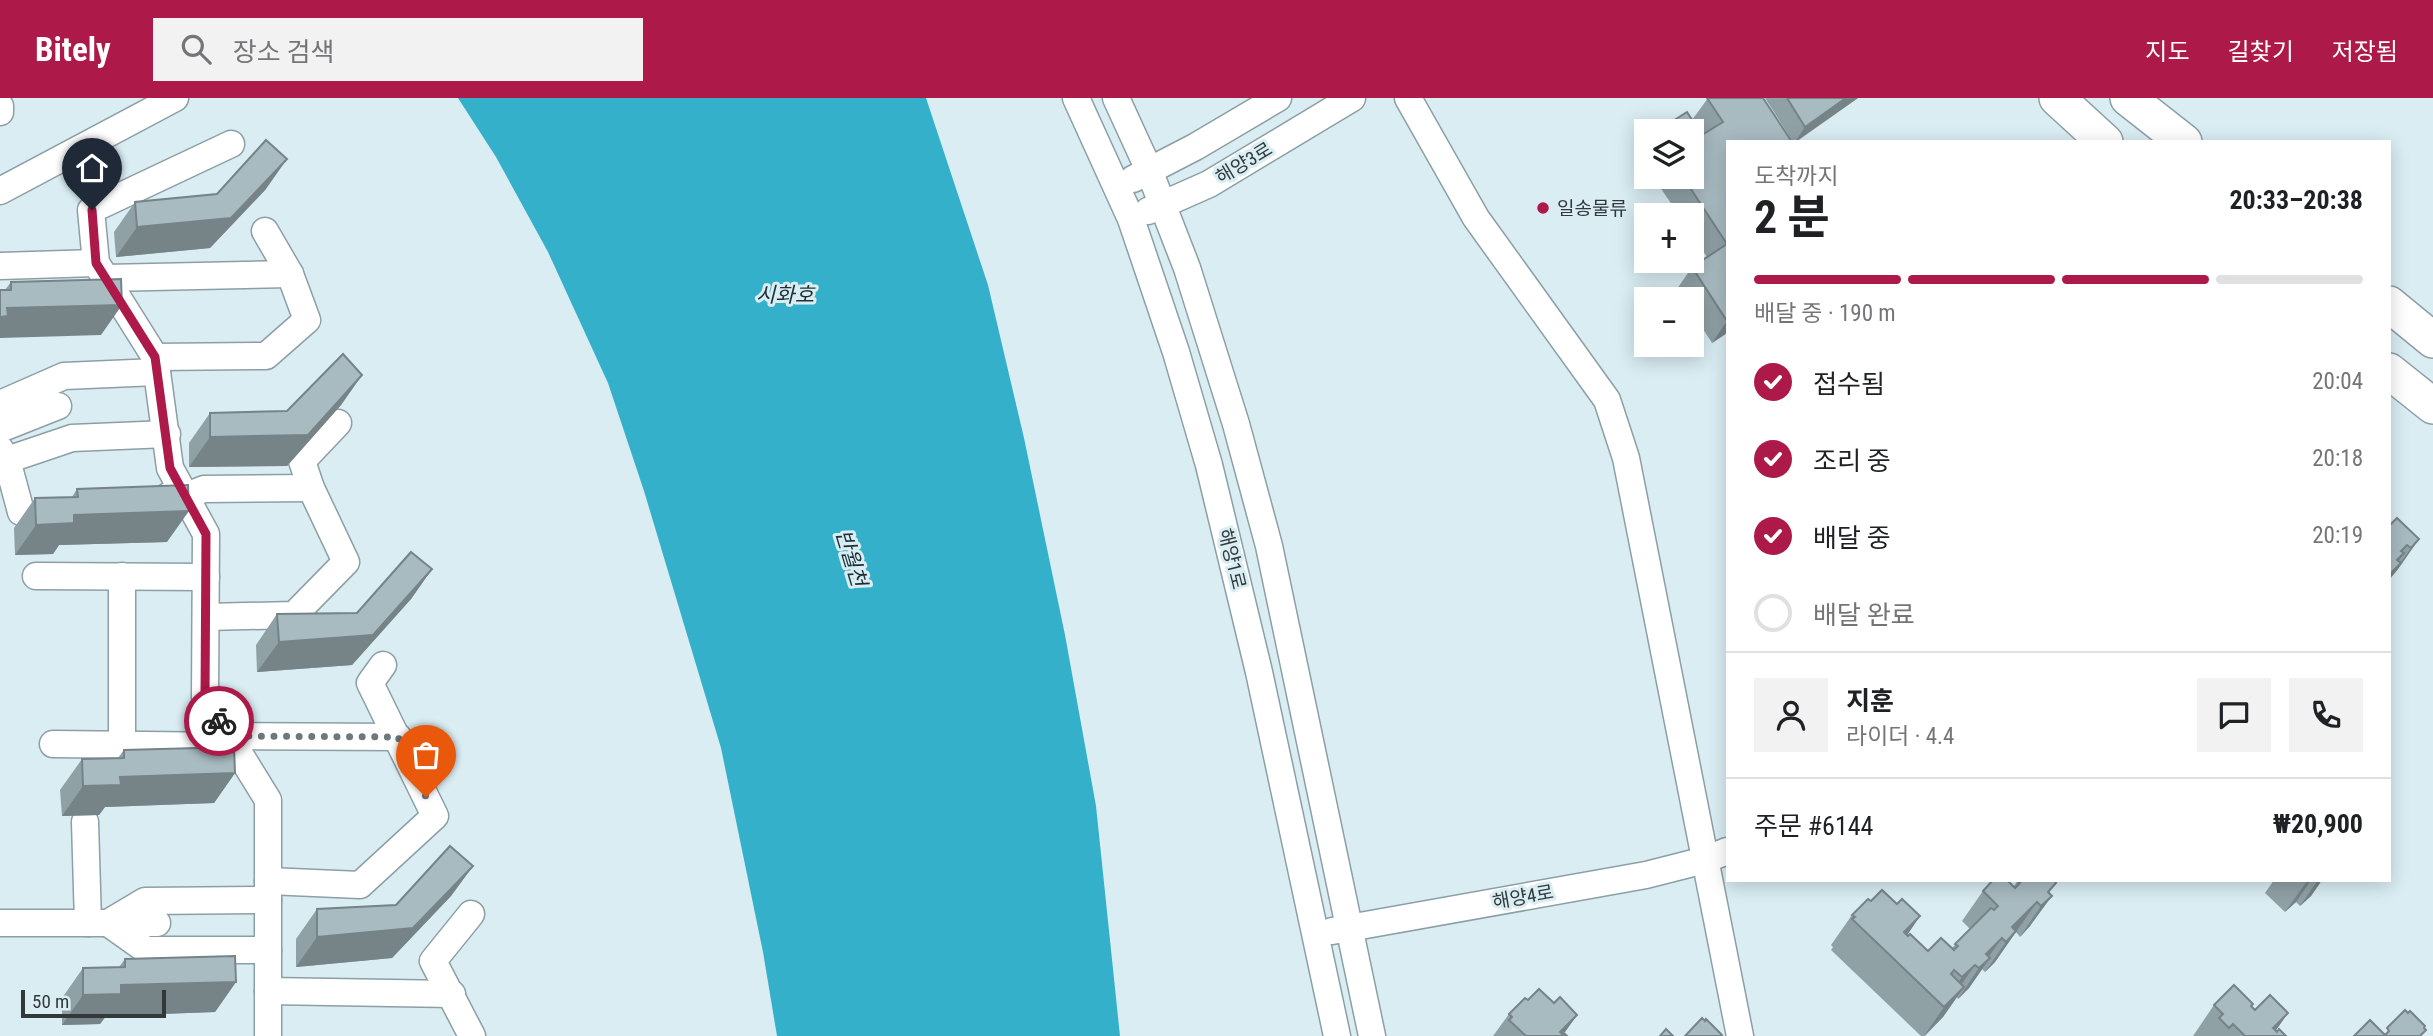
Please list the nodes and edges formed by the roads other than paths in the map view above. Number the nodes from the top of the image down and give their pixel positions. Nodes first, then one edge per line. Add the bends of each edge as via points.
1 (175, 98) edge
2 (1076, 98) edge
3 (1116, 98) edge
4 (1278, 98) edge
5 (1353, 98) edge
6 (1408, 98) edge
7 (2057, 98) edge
8 (2128, 98) edge
9 (0, 106) edge
10 (0, 112) edge
11 (2103, 140) edge
12 (2181, 140) edge
13 (231, 144) dead end
14 (1149, 170) junction
15 (1117, 187) junction
16 (0, 191) edge
17 (1162, 205) junction
18 (1131, 219) junction
19 (265, 231) dead end
20 (0, 266) edge
21 (101, 270) junction
22 (290, 274) junction
23 (2391, 306) edge
24 (2433, 340) edge
25 (156, 365) junction
26 (2391, 372) edge
27 (0, 404) edge
28 (58, 406) dead end
29 (2433, 406) edge
30 (338, 423) edge
31 (0, 429) edge
32 (167, 435) junction
33 (4, 454) edge
34 (311, 488) junction
35 (148, 496) edge
36 (186, 496) junction
37 (21, 512) dead end
38 (36, 576) dead end
39 (122, 576) junction
40 (206, 577) junction
41 (205, 617) junction
42 (383, 665) dead end
43 (398, 737) junction
44 (232, 741) junction
45 (53, 744) dead end
46 (122, 744) junction
47 (85, 822) dead end
48 (1716, 856) edge
49 (268, 891) junction
50 (471, 914) dead end
51 (0, 923) edge
52 (98, 923) junction
53 (157, 923) dead end
54 (1350, 928) junction
55 (1317, 934) junction
56 (268, 950) junction
57 (268, 991) junction
58 (452, 994) junction
59 (268, 1036) edge
60 (472, 1036) edge
61 (1337, 1036) edge
62 (1372, 1036) edge
63 (1740, 1036) edge

1 - 16 street
2 - 15 street, 해양1로
3 - 14 street, 해양1로
4 - 14 street, 해양3로
5 - 17 street, 해양3로 via 1209,184
6 - 48 street via 1476,218 1606,400 1626,458
7 - 11 main road
8 - 12 main road
9 - 10 street
13 - 21 street via 92,210
14 - 15 street, 해양3로
14 - 17 street, 해양1로
15 - 18 street, 해양1로
17 - 18 street, 해양3로
17 - 54 street, 해양1로 via 1209,336 1269,546
18 - 55 street, 해양1로 via 1209,466
19 - 22 street
20 - 21 street
21 - 22 street
21 - 25 street
22 - 25 street via 307,320 266,356
23 - 24 main road
25 - 27 street via 64,376
25 - 32 street
26 - 29 main road
28 - 31 street
30 - 34 street via 302,461
32 - 33 street via 72,438
32 - 36 street via 170,468
33 - 37 street
34 - 36 street via 204,489
34 - 41 street via 346,562 293,615
35 - 36 street
36 - 40 street via 206,534
38 - 39 street
39 - 40 street
39 - 46 street
40 - 41 street
41 - 44 street via 205,698
42 - 43 street via 370,683
43 - 44 street
43 - 49 street via 435,817 360,885
44 - 46 street
44 - 49 street via 268,800
45 - 46 street
47 - 52 street
48 - 54 street, 해양4로 via 1646,875
48 - 63 street
49 - 52 street via 145,901
49 - 56 street
50 - 58 street via 433,961
51 - 52 street
52 - 53 street
52 - 56 street via 146,950
54 - 55 street, 해양4로
54 - 62 street, 해양1로
55 - 61 street, 해양1로
56 - 57 street
57 - 58 street
57 - 59 street
58 - 60 street

